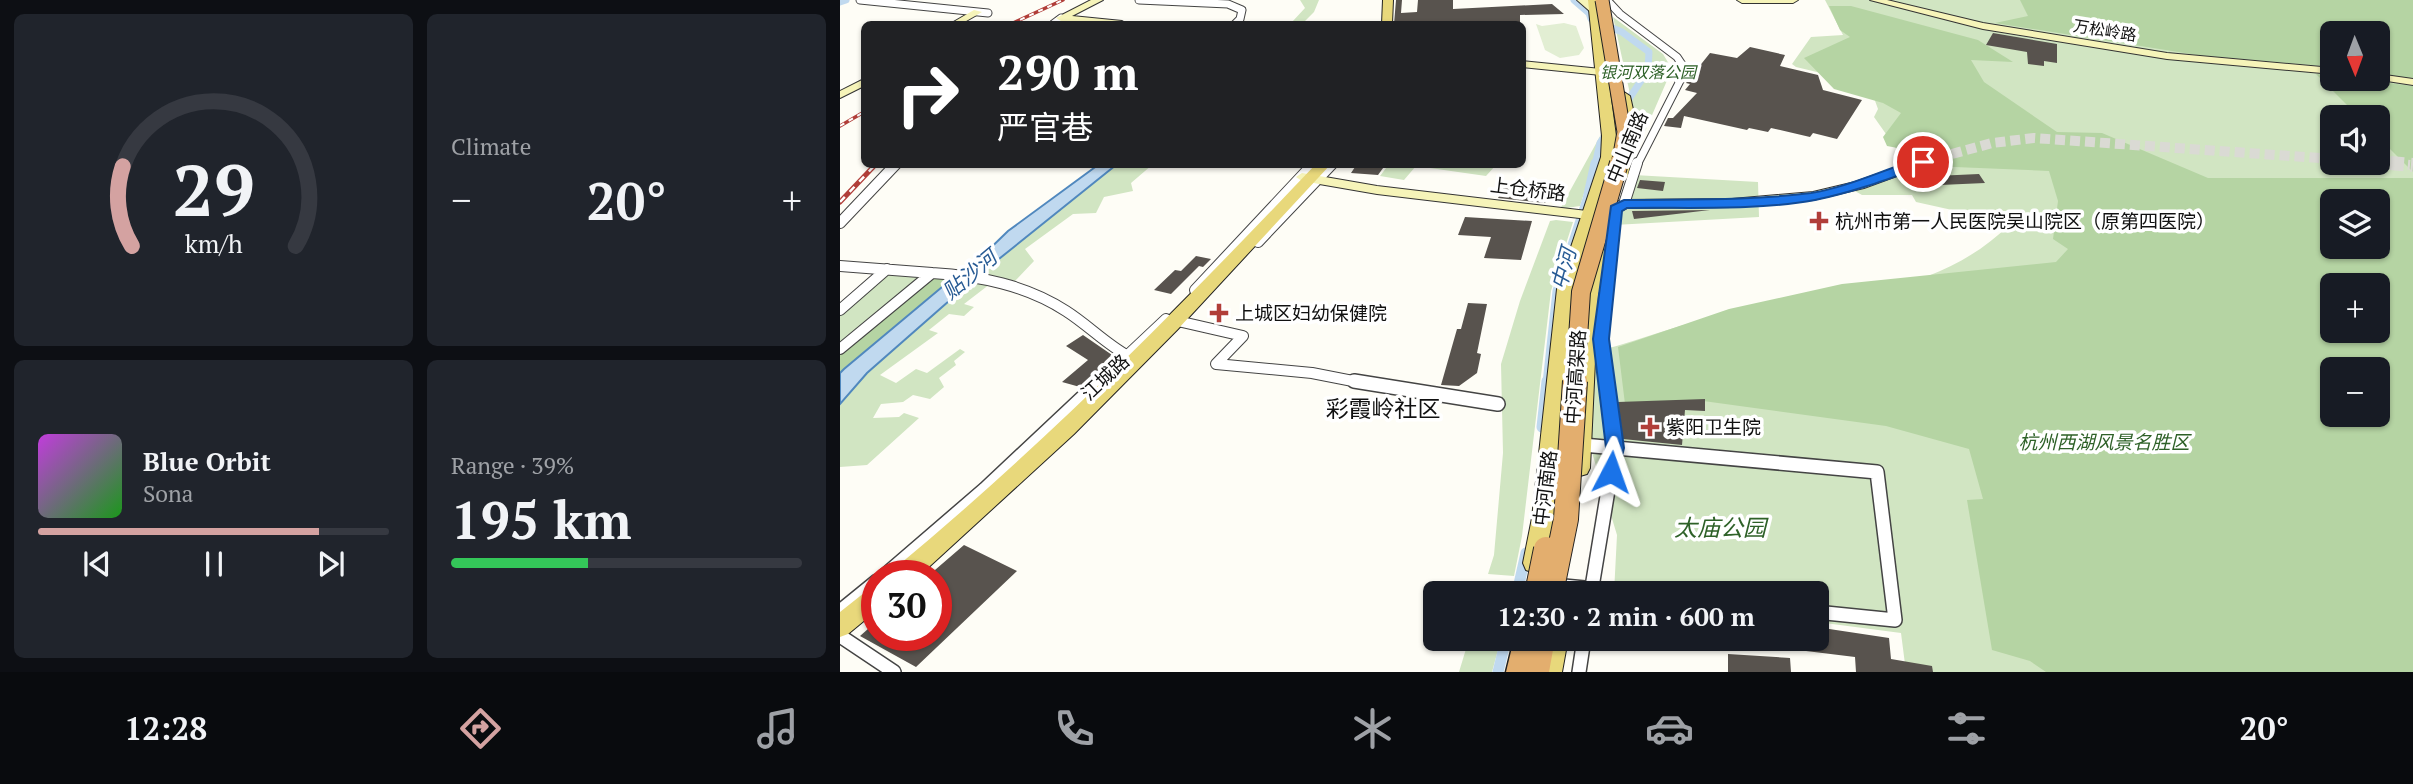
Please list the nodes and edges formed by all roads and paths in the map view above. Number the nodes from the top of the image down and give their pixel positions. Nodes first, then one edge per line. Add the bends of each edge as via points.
1 (860, 0) edge
2 (1098, 0) edge
3 (1139, 0) edge
4 (1388, 0) edge
5 (1582, 0) edge
6 (1742, 0) edge
7 (1793, 0) edge
8 (1875, 0) edge
9 (1756, 1) edge
10 (1599, 8) edge
11 (983, 13) junction
12 (963, 21) edge
13 (971, 21) edge
14 (1059, 21) edge
15 (1238, 21) edge
16 (1387, 21) edge
17 (1526, 64) edge
18 (2320, 70) edge
19 (1598, 72) junction
20 (861, 77) edge
21 (2390, 79) edge
22 (2413, 82) edge
23 (861, 84) edge
24 (840, 89) edge
25 (840, 95) edge
26 (1923, 162) tunnel mouth
27 (892, 168) edge
28 (1314, 173) edge
29 (1617, 206) junction
30 (1583, 215) junction
31 (840, 223) edge
32 (840, 266) edge
33 (887, 269) junction
34 (932, 273) junction
35 (840, 310) edge
36 (1182, 322) junction
37 (840, 349) edge
38 (1128, 356) junction
39 (1498, 404) dead end
40 (1583, 445) junction
41 (1615, 448) junction
42 (903, 560) edge
43 (921, 560) edge
44 (933, 560) edge
45 (1530, 581) edge
46 (1540, 581) edge
47 (1560, 581) edge
48 (1561, 581) edge
49 (1593, 581) edge
50 (861, 594) edge
51 (861, 609) edge
52 (840, 611) edge
53 (1829, 613) edge
54 (861, 620) edge
55 (840, 626) edge
56 (840, 636) edge
57 (1512, 651) edge
58 (1524, 651) edge
59 (1539, 651) edge
60 (1554, 651) edge
61 (1582, 651) edge
62 (894, 672) edge
63 (1507, 672) edge
64 (1520, 672) edge
65 (1535, 672) edge
66 (1550, 672) edge
67 (1579, 672) edge

1 - 11 street
2 - 14 street
3 - 15 street via 1228,4 1242,10
4 - 16 main road
5 - 10 street
6 - 9 street
7 - 9 street
8 - 18 street, 万松岭路 via 1983,26 2167,56
10 - 19 main road, 中河南路
10 - 29 main road, 中河南路 via 1612,28 1631,132
10 - 29 street, 中山南路 via 1620,14 1672,51 1682,66 1681,80
10 - 46 highway, 中河高架路, bridge via 1615,134 1613,157 1572,292 1552,521
10 - 47 highway, 中河高架路, bridge via 1625,132 1581,292
11 - 12 street
11 - 13 street
17 - 19 street
19 - 30 main road, 中河南路 via 1609,131 1608,157
20 - 24 street
21 - 22 street
23 - 25 street
26 - 29 street, 上仓桥路 via 1813,196
27 - 31 street
28 - 30 street, 上仓桥路 via 1377,190
28 - 36 street, 江城路
28 - 38 street, 江城路
28 - 43 main road, 江城路 via 1131,367
29 - 30 street, 上仓桥路
29 - 40 main road, 中河南路 via 1590,296
29 - 41 street, 中山南路 via 1601,339
30 - 45 main road, 中河南路 via 1565,289 1544,518
32 - 33 street
33 - 34 street
33 - 35 street
34 - 37 street
34 - 38 street via 982,276 1020,288 1066,310
36 - 39 street via 1243,336 1216,365 1312,373
36 - 44 street, 江城路
38 - 42 street, 江城路
40 - 41 street
40 - 48 main road, 中河南路
41 - 49 street, 中山南路
41 - 53 street via 1877,472 1895,620
50 - 52 street
51 - 55 main road
54 - 56 street
56 - 62 street
57 - 63 main road
58 - 64 highway
59 - 65 highway
60 - 66 main road
61 - 67 street

